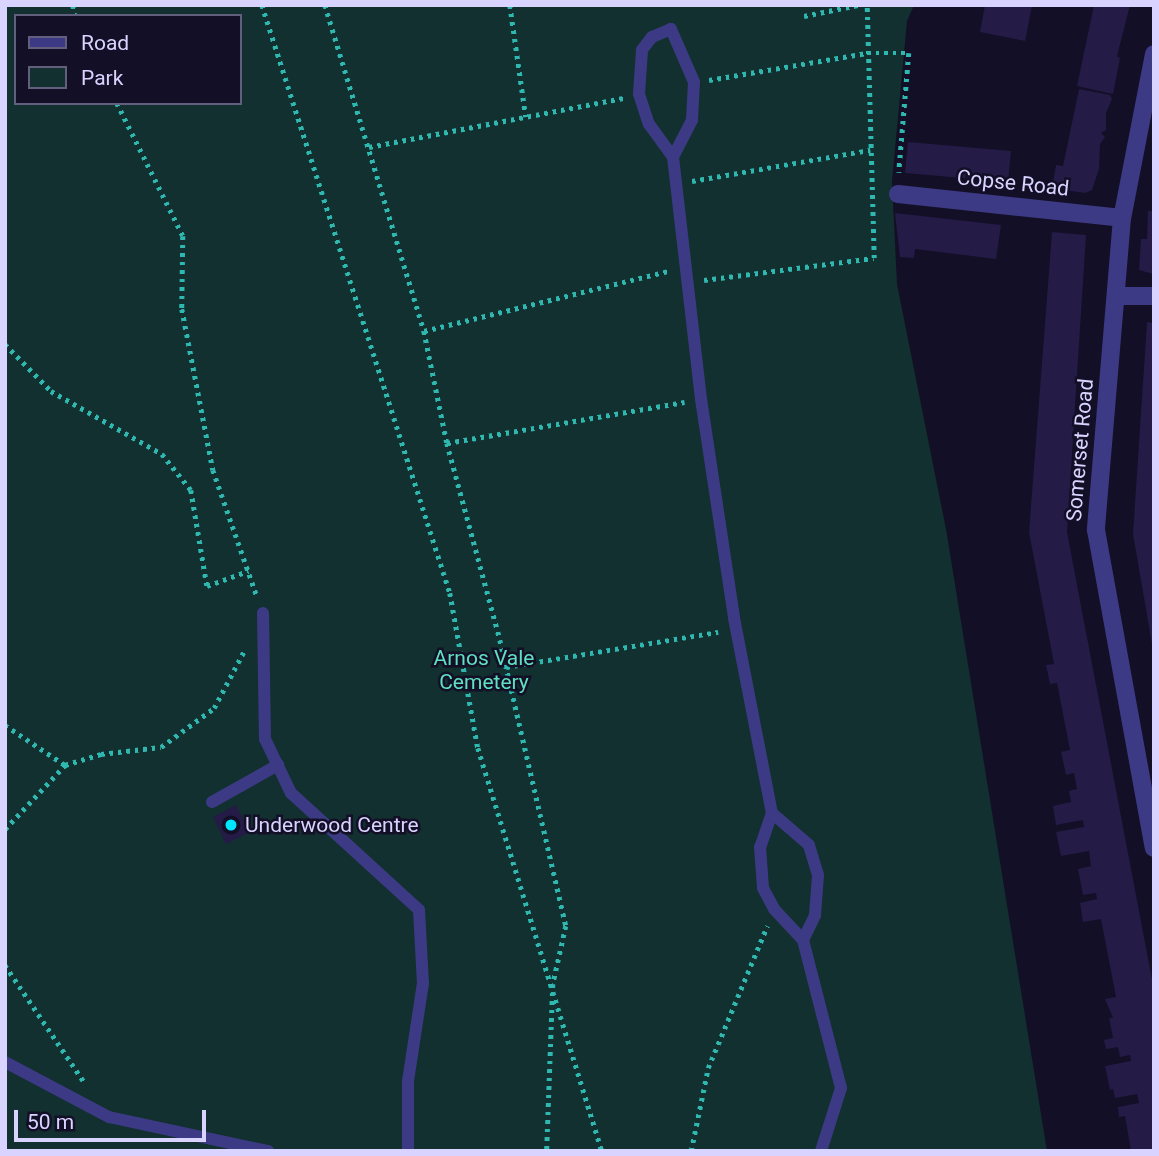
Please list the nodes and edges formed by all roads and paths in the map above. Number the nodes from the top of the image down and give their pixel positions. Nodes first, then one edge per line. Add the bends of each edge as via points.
1 (262, 5) edge
2 (325, 5) edge
3 (510, 5) edge
4 (858, 5) edge
5 (867, 5) edge
6 (804, 16) dead end
7 (867, 53) junction
8 (1154, 54) edge
9 (694, 82) junction
10 (639, 94) junction
11 (118, 105) edge
12 (526, 117) junction
13 (369, 148) junction
14 (870, 150) junction
15 (673, 157) junction
16 (677, 183) junction
17 (898, 194) joint
18 (1122, 218) junction
19 (683, 267) junction
20 (685, 282) junction
21 (1116, 296) junction
22 (1154, 296) edge
23 (424, 331) junction
24 (5, 344) edge
25 (701, 399) junction
26 (447, 443) junction
27 (248, 570) junction
28 (263, 613) joint
29 (736, 629) junction
30 (245, 649) dead end
31 (506, 667) junction
32 (5, 725) edge
33 (65, 765) junction
34 (278, 765) junction
35 (212, 802) dead end
36 (772, 813) junction
37 (5, 829) edge
38 (1154, 848) edge
39 (774, 909) junction
40 (803, 940) junction
41 (5, 965) edge
42 (553, 984) junction
43 (5, 1062) edge
44 (108, 1117) junction
45 (268, 1151) edge
46 (408, 1151) edge
47 (547, 1151) edge
48 (602, 1151) edge
49 (691, 1151) edge
50 (821, 1151) edge

1 - 42 path via 450,593 478,748
2 - 13 path
3 - 12 path
4 - 6 path
5 - 7 path
7 - 9 path
7 - 14 path
7 - 17 path via 909,53
8 - 18 street, Somerset Road
9 - 10 lane via 671,29 652,37 642,50
9 - 15 lane via 692,120
10 - 12 path
10 - 15 lane via 649,124
11 - 27 path via 183,236 182,309 213,470
12 - 13 path
13 - 23 path
14 - 16 path
14 - 20 path via 874,258
15 - 16 lane
16 - 19 lane
17 - 18 street, Copse Road
18 - 21 street, Somerset Road
19 - 20 lane
19 - 23 path
20 - 25 lane
21 - 22 street
21 - 38 street, Somerset Road via 1097,546
23 - 26 path
24 - 27 path via 51,391 162,454 191,490 207,586
25 - 26 path
25 - 29 lane
26 - 31 path
27 - 28 path
28 - 34 lane via 265,739
29 - 31 path
29 - 36 lane
30 - 33 path via 214,708 161,747 101,754
31 - 42 path via 566,926
32 - 33 path
33 - 37 path
34 - 35 lane
34 - 46 lane via 291,793 419,910 423,983 408,1081
36 - 39 lane via 761,847 760,869
36 - 40 lane via 809,845 818,875 815,915
39 - 40 lane
39 - 49 path via 708,1068
40 - 50 lane via 841,1088
41 - 44 path
42 - 47 path
42 - 48 path
43 - 44 lane
44 - 45 lane

